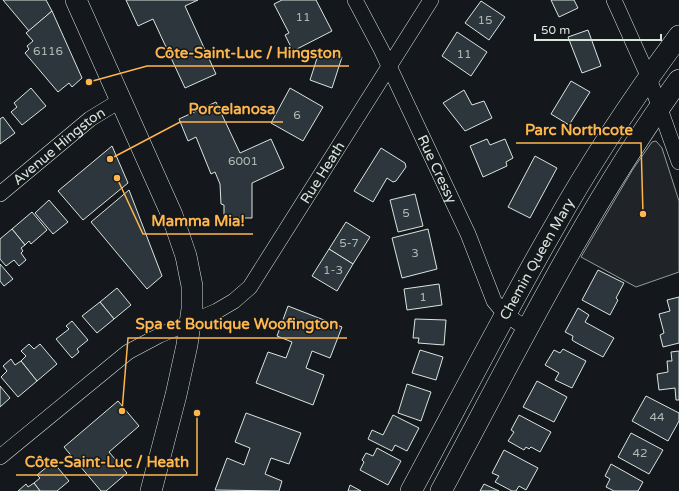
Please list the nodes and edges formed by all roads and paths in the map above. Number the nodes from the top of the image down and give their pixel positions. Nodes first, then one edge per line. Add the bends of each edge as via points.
1 (76, 0) edge
2 (355, 0) edge
3 (431, 0) edge
4 (614, 0) edge
5 (679, 36) edge
6 (389, 66) junction
7 (649, 78) junction
8 (679, 80) edge
9 (121, 100) junction
10 (661, 106) junction
11 (679, 162) edge
12 (0, 194) edge
13 (505, 314) junction
14 (191, 322) junction
15 (528, 329) junction
16 (0, 457) edge
17 (150, 491) edge
18 (411, 491) edge
19 (441, 491) edge

1 - 9 street
2 - 6 street, Rue Cressy
3 - 6 street, Rue Heath
4 - 7 street
5 - 7 street, Chemin Queen Mary
6 - 13 street, Rue Cressy via 468,234 494,300
6 - 14 street, Rue Heath via 250,287 234,301
7 - 10 street
7 - 13 street, Chemin Queen Mary via 572,195
8 - 10 street, Chemin Queen Mary
9 - 12 street, Avenue Hingston via 90,120
9 - 14 street via 182,243 192,286
10 - 11 street
10 - 15 street, Chemin Queen Mary via 577,241
13 - 15 street, Rue Cressy
13 - 18 street, Chemin Queen Mary
14 - 16 street, Rue Heath via 142,343 128,352
14 - 17 street via 176,395
15 - 19 street, Chemin Queen Mary

